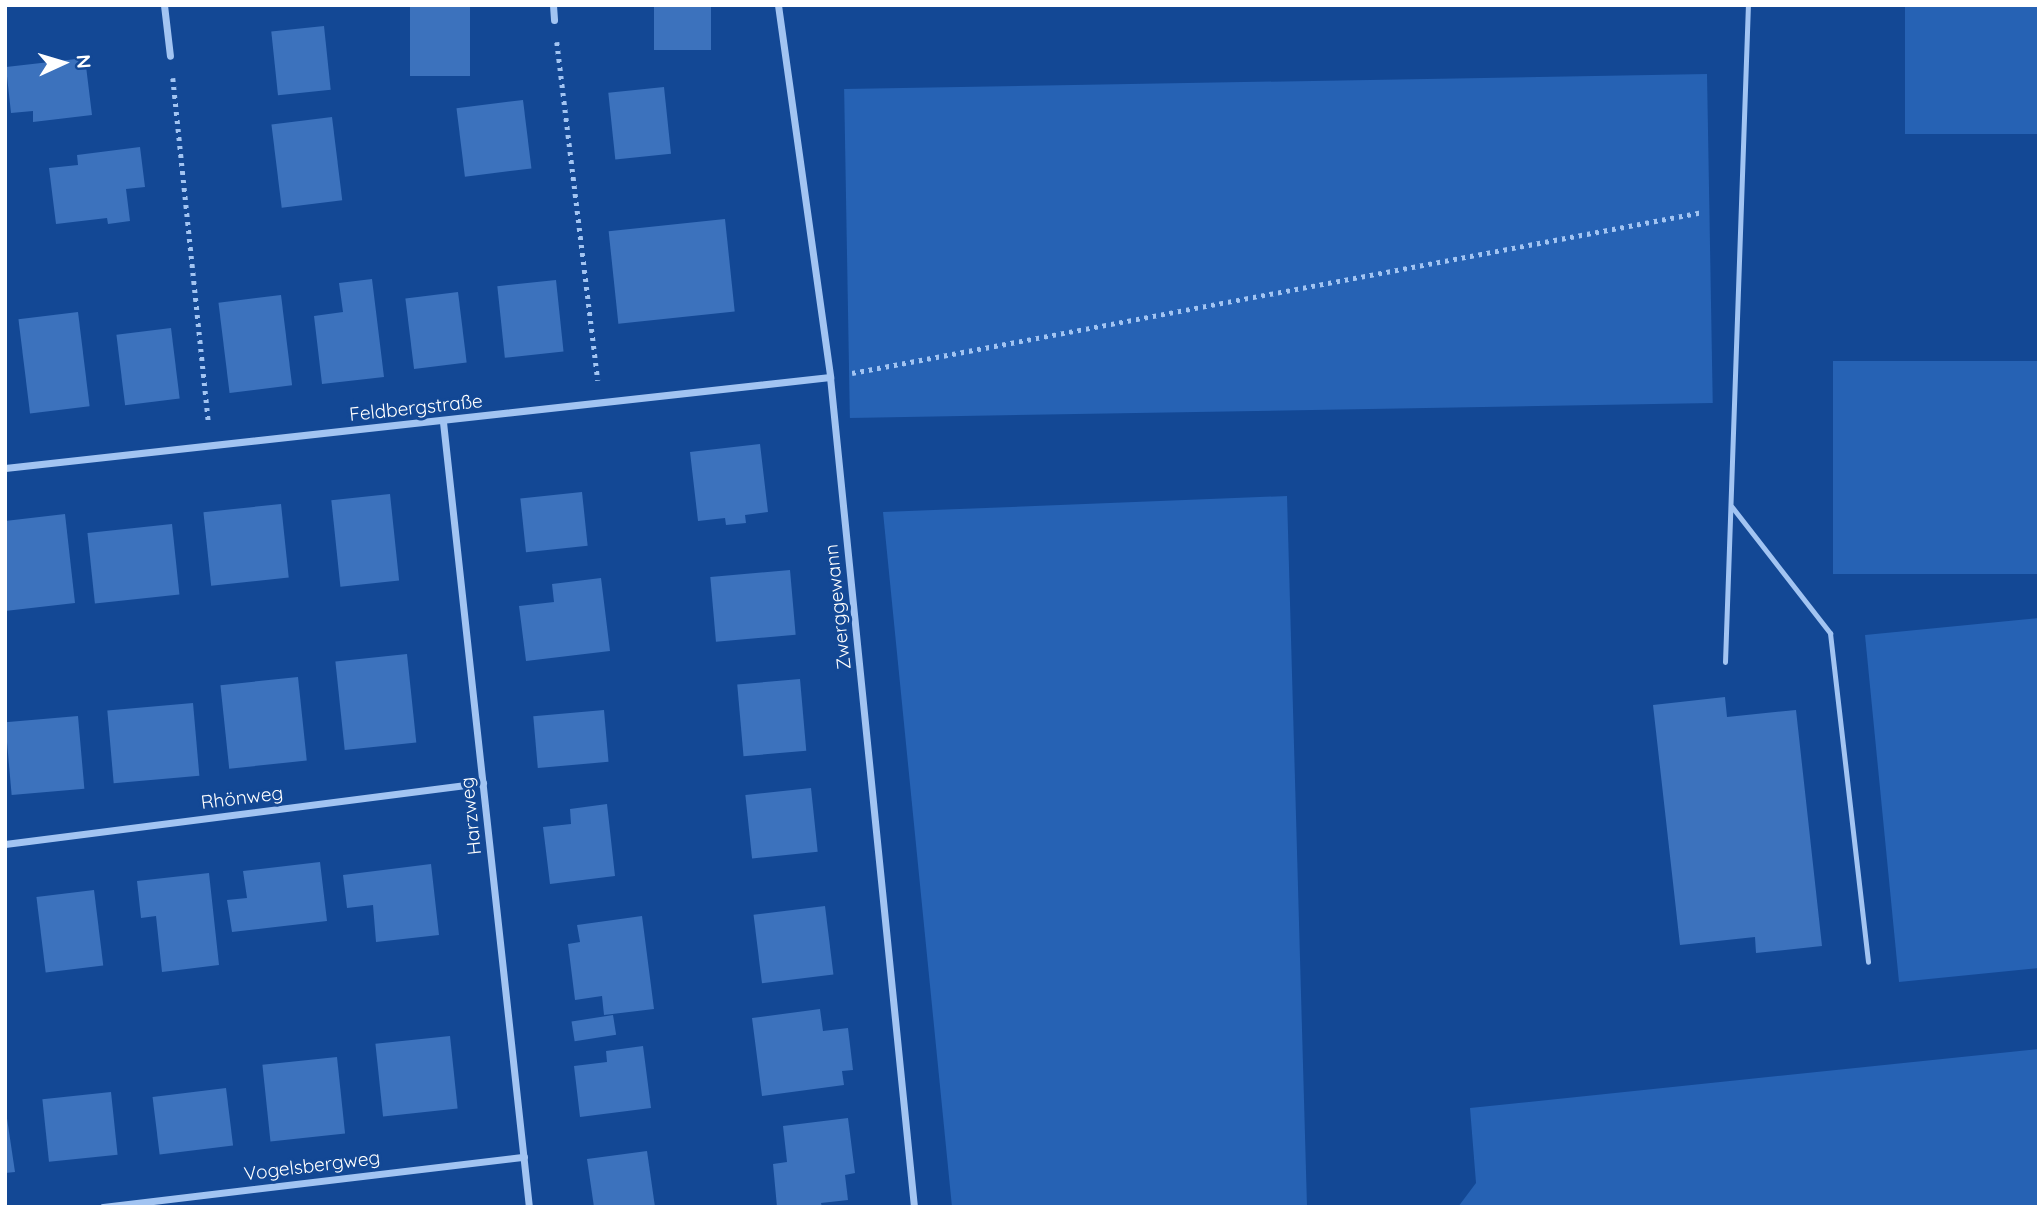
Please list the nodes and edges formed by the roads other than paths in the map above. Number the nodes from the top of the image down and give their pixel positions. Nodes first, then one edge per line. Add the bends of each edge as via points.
1 (164, 5) edge
2 (553, 5) edge
3 (778, 5) edge
4 (1748, 5) edge
5 (554, 20) road end
6 (170, 56) road end
7 (830, 377) junction
8 (443, 422) junction
9 (5, 468) edge
10 (1731, 507) junction
11 (1725, 662) dead end
12 (483, 783) junction
13 (5, 844) edge
14 (1868, 962) dead end
15 (524, 1157) junction
16 (103, 1207) edge
17 (530, 1207) edge
18 (914, 1207) edge

1 - 6 street
2 - 5 street
3 - 7 street, Zwerggewann
4 - 10 lane
7 - 8 street, Feldbergstraße
7 - 18 street, Zwerggewann
8 - 9 street, Feldbergstraße
8 - 12 street, Harzweg
10 - 11 lane
10 - 14 lane via 1830,633
12 - 13 street, Rhönweg
12 - 15 street, Harzweg
15 - 16 street, Vogelsbergweg
15 - 17 street, Harzweg

